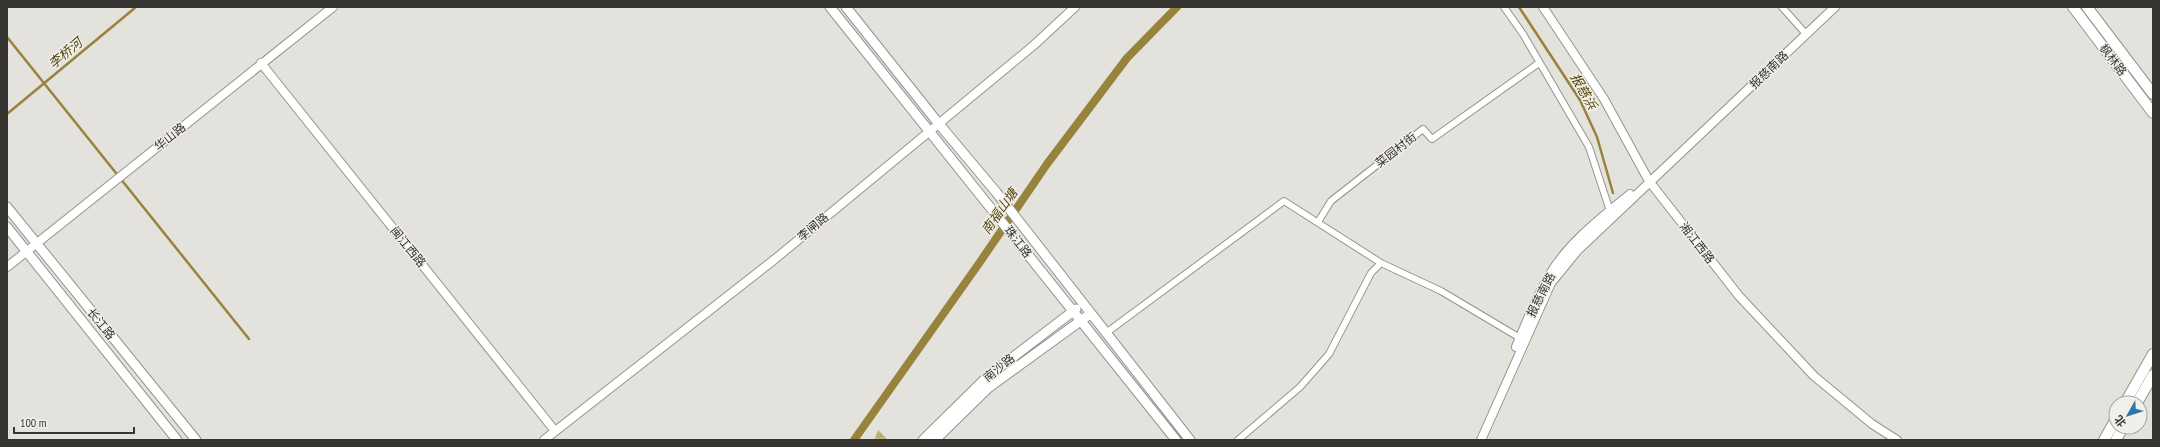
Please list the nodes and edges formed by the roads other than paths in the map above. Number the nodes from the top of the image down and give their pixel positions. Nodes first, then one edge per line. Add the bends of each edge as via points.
1 (830, 7) edge
2 (846, 7) edge
3 (1075, 7) edge
4 (1504, 7) edge
5 (1543, 7) edge
6 (1782, 7) edge
7 (1835, 7) edge
8 (2073, 7) edge
9 (2087, 7) edge
10 (327, 9) edge
11 (1806, 34) junction
12 (261, 63) junction
13 (1539, 63) junction
14 (2153, 94) edge
15 (2153, 113) edge
16 (939, 124) junction
17 (929, 131) junction
18 (1649, 181) junction
19 (7, 207) edge
20 (1610, 211) junction
21 (1318, 222) junction
22 (7, 227) edge
23 (36, 244) junction
24 (26, 252) junction
25 (1381, 262) junction
26 (7, 267) edge
27 (1082, 305) junction
28 (1072, 312) junction
29 (1090, 314) junction
30 (1080, 322) junction
31 (1106, 333) junction
32 (1520, 338) junction
33 (2153, 354) edge
34 (2153, 375) edge
35 (2130, 395) edge
36 (2142, 395) edge
37 (555, 431) junction
38 (177, 440) edge
39 (196, 440) edge
40 (544, 440) edge
41 (923, 440) edge
42 (935, 440) edge
43 (1176, 440) edge
44 (1190, 440) edge
45 (1238, 440) edge
46 (1475, 440) edge
47 (1481, 440) edge
48 (1897, 440) edge

1 - 17 main road, 珠江路
2 - 16 main road, 珠江路
3 - 16 street, 李闸路 via 1034,45
4 - 13 street
5 - 18 street, 湘江西路 via 1604,99
6 - 11 street
7 - 11 street, 报慈南路
8 - 15 main road, 枫林路
9 - 14 main road, 枫林路
10 - 12 street, 华山路
11 - 18 street, 报慈南路 via 1696,140
12 - 23 street, 华山路
12 - 37 street, 闽江西路
13 - 20 street via 1588,147
13 - 21 street, 菜园村街 via 1432,139 1423,129 1331,201
16 - 17 street, 李闸路
16 - 27 main road, 珠江路 via 996,192
17 - 28 main road, 珠江路
17 - 37 street, 李闸路 via 770,263
18 - 20 street, 报慈南路
18 - 47 street, 报慈南路 via 1578,250 1551,283
18 - 48 street, 湘江西路 via 1739,296 1814,376 1872,424
19 - 23 main road, 长江路
20 - 32 street, 报慈南路 via 1572,246 1550,273
21 - 25 street
21 - 31 street via 1284,201
22 - 24 main road, 长江路
23 - 24 street, 华山路
23 - 39 main road, 长江路
24 - 26 street, 华山路
24 - 38 main road, 长江路
25 - 32 street via 1441,291
25 - 45 street via 1371,273 1329,354 1300,387
27 - 28 main road, 南沙路
27 - 29 main road, 珠江路
28 - 30 main road, 珠江路
28 - 41 main road, 南沙路 via 987,377
29 - 30 main road, 南沙路
29 - 31 main road, 珠江路
30 - 42 main road, 南沙路 via 988,388
30 - 43 main road, 珠江路
31 - 44 main road, 珠江路
32 - 46 street, 报慈南路
33 - 35 main road
34 - 36 main road
37 - 40 street, 李闸路

